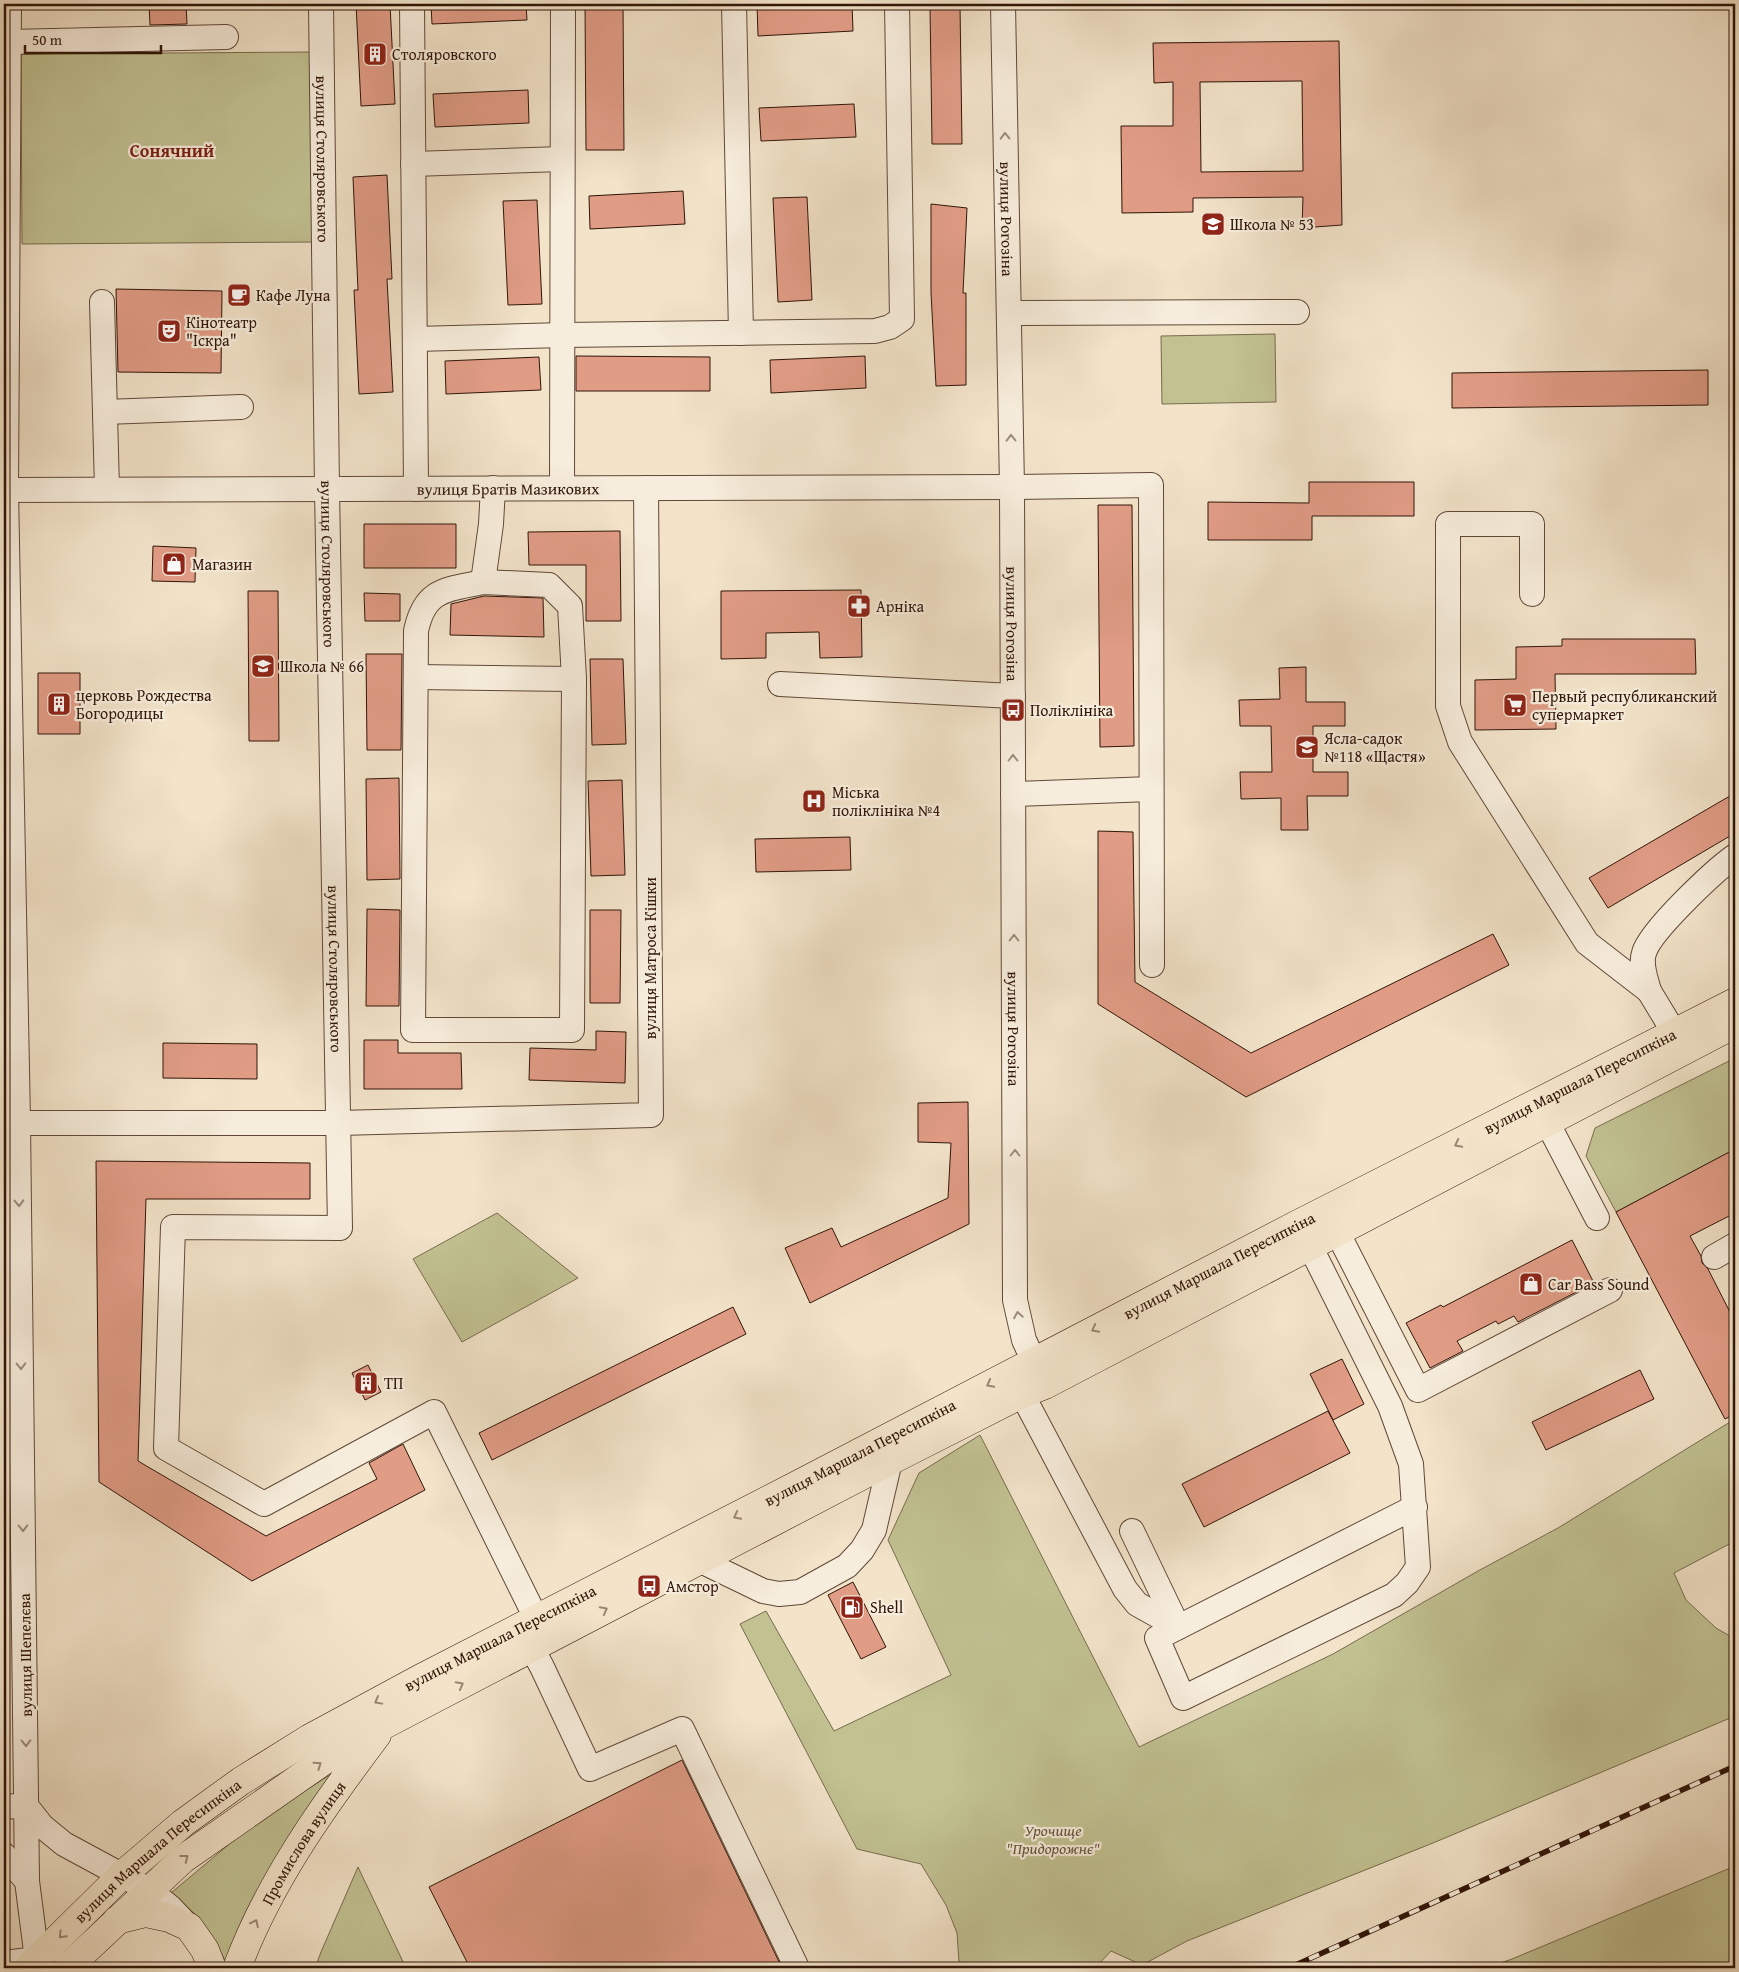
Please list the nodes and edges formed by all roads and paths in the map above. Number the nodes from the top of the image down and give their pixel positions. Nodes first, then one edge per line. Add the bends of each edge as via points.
1 (9, 4) edge
2 (321, 4) edge
3 (412, 4) edge
4 (563, 4) edge
5 (734, 4) edge
6 (897, 4) edge
7 (1002, 4) edge
8 (226, 37) dead end
9 (8, 42) junction
10 (562, 159) junction
11 (413, 164) junction
12 (102, 302) dead end
13 (1297, 312) dead end
14 (1009, 313) junction
15 (741, 333) junction
16 (563, 335) junction
17 (415, 339) junction
18 (241, 407) dead end
19 (105, 412) junction
20 (1012, 487) junction
21 (416, 488) junction
22 (493, 488) junction
23 (562, 488) junction
24 (646, 488) junction
25 (107, 489) junction
26 (327, 489) junction
27 (5, 490) edge
28 (483, 582) junction
29 (1532, 594) dead end
30 (6, 653) edge
31 (416, 677) junction
32 (574, 679) junction
33 (780, 684) dead end
34 (1013, 696) junction
35 (1151, 789) junction
36 (1013, 794) junction
37 (1735, 856) edge
38 (1152, 965) dead end
39 (1649, 991) junction
40 (1735, 1002) edge
41 (1735, 1024) edge
42 (1675, 1034) junction
43 (1547, 1122) junction
44 (11, 1123) edge
45 (339, 1123) junction
46 (1597, 1218) dead end
47 (1332, 1221) junction
48 (1304, 1235) junction
49 (1735, 1245) edge
50 (1714, 1256) dead end
51 (1610, 1290) dead end
52 (1033, 1380) junction
53 (890, 1461) junction
54 (1415, 1507) junction
55 (1132, 1531) dead end
56 (699, 1560) junction
57 (1178, 1627) junction
58 (530, 1632) junction
59 (384, 1725) junction
60 (15, 1807) edge
61 (4, 1855) edge
62 (121, 1876) junction
63 (27, 1881) junction
64 (148, 1890) junction
65 (117, 1920) junction
66 (189, 1927) junction
67 (4, 1963) edge
68 (32, 1964) edge
69 (67, 1968) edge
70 (212, 1968) edge
71 (237, 1968) edge
72 (797, 1968) edge

1 - 9 street, вулиця Шепелєва
2 - 26 street, вулиця Столяровського
3 - 11 street
4 - 10 street
5 - 15 street
6 - 15 street via 902,319 875,331
14 -> 7 street, вулиця Рогозіна
8 - 9 street
9 - 27 street, вулиця Шепелєва
10 - 11 street
10 - 16 street
11 - 17 street
12 - 19 street
13 - 14 street
20 -> 14 street, вулиця Рогозіна
15 - 16 street
16 - 17 street
16 - 23 street
17 - 21 street
18 - 19 street
19 - 25 street
20 - 24 street, вулиця Братів Мазикових
20 - 34 street, вулиця Рогозіна
20 - 35 street, вулиця Братів Мазикових via 1151,485
21 - 22 street, вулиця Братів Мазикових
21 - 26 street, вулиця Братів Мазикових
22 - 23 street, вулиця Братів Мазикових
22 - 28 street
23 - 24 street, вулиця Братів Мазикових
24 - 45 street, вулиця Матроса Кішки via 652,1115
25 - 26 street, вулиця Братів Мазикових
25 - 27 street, вулиця Братів Мазикових
26 - 45 street, вулиця Столяровського
27 - 30 street, вулиця Шепелєва
28 - 31 street via 440,591 426,604 416,631
28 - 32 street via 549,585 570,606
29 - 39 street via 1532,524 1448,524 1448,706 1460,742 1587,943
30 - 44 street, вулиця Шепелєва
31 - 32 street
31 - 32 street via 414,1030 572,1030
33 - 34 street
36 -> 34 street, вулиця Рогозіна
35 - 36 street
35 - 38 street
52 -> 36 street, вулиця Рогозіна via 1015,1300
37 - 39 street via 1701,885 1649,941 1643,955
39 - 42 street
40 - 42 main road, вулиця Маршала Пересипкіна
41 - 43 main road, вулиця Маршала Пересипкіна
42 -> 47 main road, вулиця Маршала Пересипкіна
43 - 46 street
43 - 47 main road, вулиця Маршала Пересипкіна
44 - 45 street
44 -> 60 street, вулиця Шепелєва
45 - 58 street, вулиця Столяровського via 340,1228 173,1227 166,1448 264,1504 434,1412
47 - 48 main road, вулиця Маршала Пересипкіна
47 - 51 street via 1418,1390
48 - 52 main road, вулиця Маршала Пересипкіна
48 - 54 street via 1396,1422 1410,1464
49 - 50 street
52 - 53 main road, вулиця Маршала Пересипкіна
52 - 57 street, вулиця Рогозіна via 1125,1589 1137,1604
52 -> 58 main road, вулиця Маршала Пересипкіна
53 - 56 main road, вулиця Маршала Пересипкіна
53 - 56 street via 874,1530 862,1550 847,1566 800,1592 779,1594 763,1591
54 - 57 street
54 - 57 street via 1418,1567 1394,1594 1183,1698 1157,1638
55 - 57 street
58 -> 56 main road, вулиця Маршала Пересипкіна
59 -> 58 main road, вулиця Маршала Пересипкіна
58 -> 62 main road, вулиця Маршала Пересипкіна via 420,1678 310,1738 241,1781 183,1823
58 - 72 street via 590,1769 682,1729
64 -> 59 main road, вулиця Маршала Пересипкіна via 216,1835 322,1762
71 -> 59 main road, Промислова вулиця via 247,1939 309,1828
60 - 62 street via 64,1844
60 - 63 street, вулиця Шепелєва
61 - 63 street
62 - 64 street
62 -> 68 main road, вулиця Маршала Пересипкіна
63 - 68 street, вулиця Шепелєва
64 - 65 main road, вулиця Маршала Пересипкіна
64 - 66 street
65 - 66 main road via 146,1913
65 - 69 main road, вулиця Маршала Пересипкіна
66 - 70 main road via 205,1950
67 - 68 street

